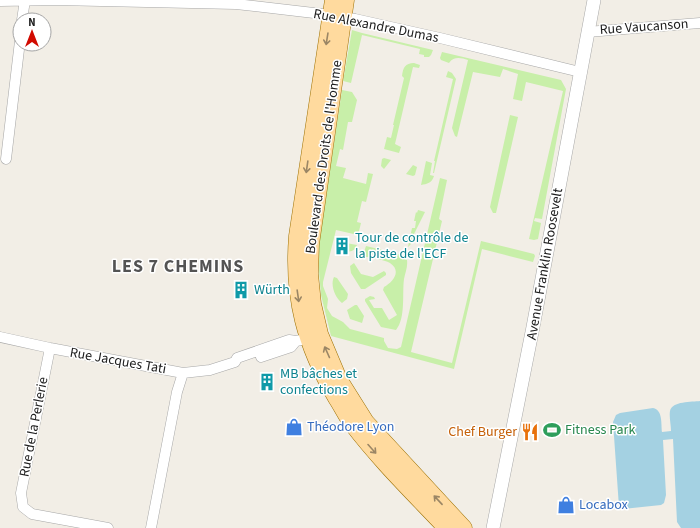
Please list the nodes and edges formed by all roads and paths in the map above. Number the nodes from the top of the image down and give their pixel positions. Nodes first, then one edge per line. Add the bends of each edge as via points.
1 (25, 0) edge
2 (346, 0) edge
3 (594, 0) edge
4 (0, 1) edge
5 (195, 1) edge
6 (236, 2) edge
7 (273, 4) edge
8 (336, 10) edge
9 (23, 12) edge
10 (700, 23) edge
11 (587, 32) junction
12 (19, 52) edge
13 (580, 72) junction
14 (6, 159) dead end
15 (0, 337) edge
16 (308, 338) junction
17 (50, 348) junction
18 (183, 373) junction
19 (108, 528) edge
20 (151, 528) edge
21 (446, 528) edge
22 (464, 528) edge
23 (493, 528) edge

1 - 4 street, Rue Alexandre Dumas
1 - 5 street, Rue Alexandre Dumas
1 - 9 street
2 - 8 main road, Boulevard des Droits de l'Homme
3 - 11 street, Avenue Franklin Roosevelt
5 - 6 street, Rue Alexandre Dumas
6 - 7 street, Rue Alexandre Dumas
7 - 8 street, Rue Alexandre Dumas
8 - 13 street, Rue Alexandre Dumas
8 - 16 main road, Boulevard des Droits de l'Homme via 311,244 313,304
10 - 11 street, Rue Vaucanson
11 - 13 street, Avenue Franklin Roosevelt
12 - 14 street
13 - 23 street, Avenue Franklin Roosevelt
15 - 17 street, Rue Jacques Tati
16 - 18 street, Rue Jacques Tati via 291,347 239,364 235,362 210,370
16 -> 21 main road, Boulevard des Droits de l'Homme via 326,380 351,423
22 -> 16 main road, Boulevard des Droits de l'Homme via 366,422 339,379
17 - 18 street, Rue Jacques Tati
17 - 19 street, Rue de la Perlerie via 21,493 24,506 32,514
18 - 20 street via 177,392

